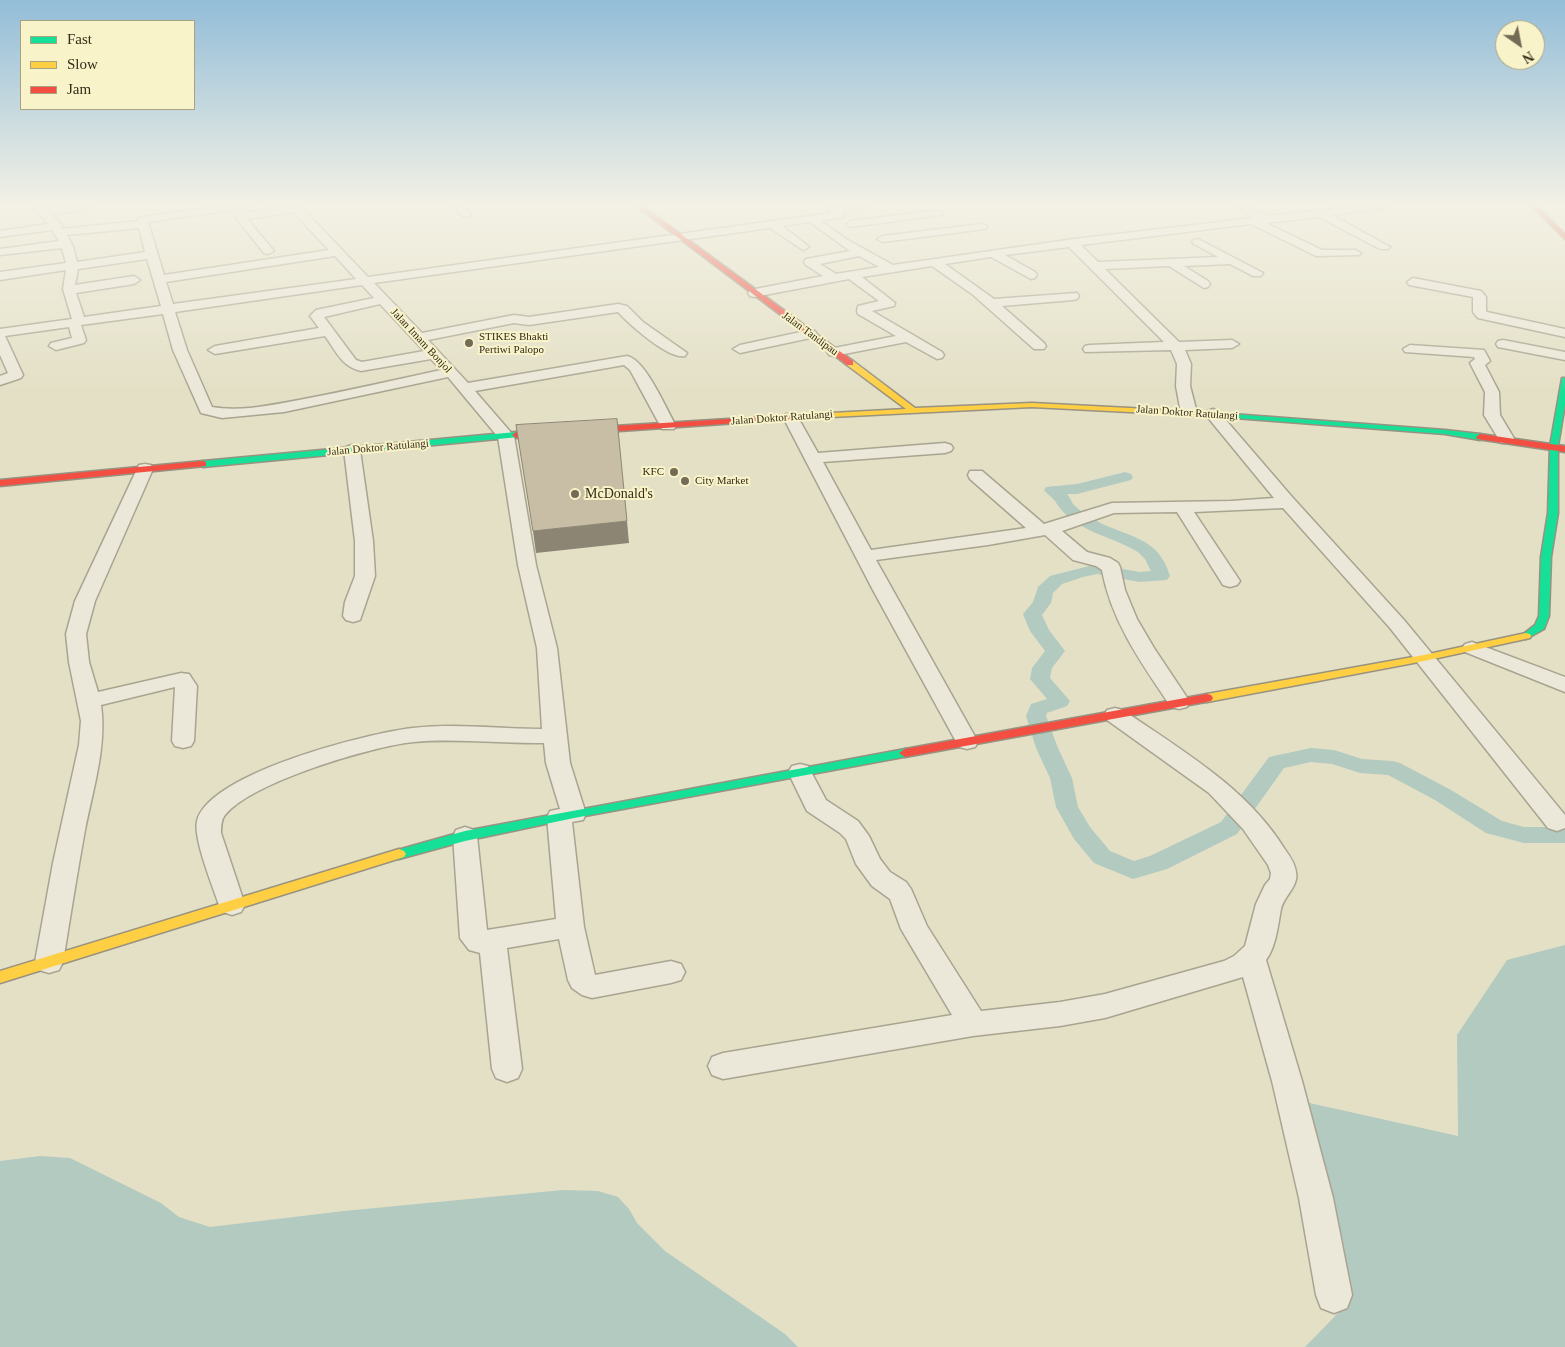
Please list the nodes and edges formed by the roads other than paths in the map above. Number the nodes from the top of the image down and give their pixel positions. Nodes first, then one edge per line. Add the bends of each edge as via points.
1 (27, 268) edge
2 (69, 268) edge
3 (155, 268) edge
4 (233, 268) edge
5 (353, 268) edge
6 (457, 268) edge
7 (721, 268) edge
8 (819, 268) edge
9 (899, 268) edge
10 (946, 268) edge
11 (1018, 268) edge
12 (1098, 268) edge
13 (1179, 268) edge
14 (1247, 268) edge
15 (891, 269) joint
16 (1257, 273) dead end
17 (1031, 275) dead end
18 (0, 276) edge
19 (851, 276) junction
20 (834, 278) junction
21 (159, 279) junction
22 (134, 280) dead end
23 (366, 281) junction
24 (1413, 282) dead end
25 (1204, 284) dead end
26 (70, 290) junction
27 (754, 293) junction
28 (1073, 296) dead end
29 (382, 300) junction
30 (993, 304) junction
31 (169, 309) junction
32 (77, 323) junction
33 (328, 331) junction
34 (0, 333) edge
35 (1565, 333) edge
36 (810, 334) junction
37 (0, 338) edge
38 (419, 338) junction
39 (907, 338) junction
40 (1232, 344) dead end
41 (1503, 344) dead end
42 (56, 346) dead end
43 (1039, 346) dead end
44 (1176, 346) junction
45 (740, 349) dead end
46 (1090, 349) dead end
47 (1410, 349) dead end
48 (215, 350) dead end
49 (834, 352) junction
50 (680, 353) dead end
51 (433, 354) junction
52 (937, 355) dead end
53 (1565, 356) edge
54 (451, 372) junction
55 (1565, 380) edge
56 (0, 381) edge
57 (465, 388) junction
58 (912, 410) junction
59 (1189, 413) junction
60 (1212, 414) junction
61 (791, 417) junction
62 (668, 426) junction
63 (506, 436) junction
64 (1507, 440) junction
65 (1560, 447) edge
66 (945, 448) dead end
67 (352, 450) junction
68 (813, 458) junction
69 (145, 469) junction
70 (976, 475) dead end
71 (0, 484) edge
72 (1287, 502) junction
73 (1182, 507) junction
74 (1559, 514) edge
75 (1045, 530) junction
76 (865, 556) junction
77 (1230, 581) dead end
78 (353, 616) dead end
79 (1472, 648) junction
80 (1424, 658) junction
81 (1565, 685) edge
82 (90, 701) junction
83 (1179, 702) junction
84 (1115, 715) junction
85 (554, 736) junction
86 (183, 741) dead end
87 (967, 742) junction
88 (800, 772) junction
89 (567, 815) junction
90 (1557, 822) dead end
91 (465, 836) junction
92 (232, 904) junction
93 (570, 927) junction
94 (492, 941) junction
95 (1252, 959) junction
96 (50, 962) junction
97 (671, 972) dead end
98 (0, 977) edge
99 (973, 1024) junction
100 (723, 1066) dead end
101 (507, 1069) dead end
102 (1334, 1295) dead end

1 - 18 street
2 - 26 street
3 - 21 street
4 - 21 street
5 - 23 street, Jalan Imam Bonjol
6 - 23 street
7 - 27 main road, Jalan Tandipau
8 - 20 street
9 - 15 street
10 - 30 street
11 - 17 street
12 - 44 street
13 - 25 street
14 - 16 street
15 - 19 street
19 - 20 street
19 - 39 street via 888,302 863,309 863,312
20 - 27 street
21 - 31 street
22 - 26 street
23 - 29 street, Jalan Imam Bonjol
23 - 31 street
24 - 35 street via 1477,294 1480,297 1479,312 1484,315
26 - 32 street
27 - 36 main road, Jalan Tandipau
28 - 30 street
29 - 33 street via 320,313 317,316
29 - 38 street, Jalan Imam Bonjol
30 - 43 street
31 - 32 street
31 - 54 street via 180,350 210,413 265,411
32 - 34 street
32 - 42 street via 79,340
33 - 48 street
33 - 51 street via 351,363 361,367
36 - 45 street
36 - 49 main road, Jalan Tandipau
37 - 56 street via 16,376
38 - 50 street via 518,318 529,320 620,308 638,325
38 - 51 street, Jalan Imam Bonjol
39 - 49 street
39 - 52 street
40 - 44 street
41 - 53 street
44 - 46 street
44 - 59 street via 1184,364 1183,386
47 - 64 street via 1479,353 1483,360 1477,363 1492,392 1492,415
49 - 58 main road, Jalan Tandipau
51 - 54 street, Jalan Imam Bonjol
54 - 57 street, Jalan Imam Bonjol
55 - 65 main road
57 - 62 street via 626,360 636,368
57 - 63 street, Jalan Imam Bonjol
58 - 59 main road, Jalan Doktor Ratulangi via 1050,405
58 - 61 main road, Jalan Doktor Ratulangi
59 - 60 main road, Jalan Doktor Ratulangi
60 - 64 main road, Jalan Doktor Ratulangi via 1445,432
60 - 72 street
61 - 62 main road, Jalan Doktor Ratulangi
61 - 68 street
62 - 63 main road, Jalan Doktor Ratulangi
63 - 67 main road, Jalan Doktor Ratulangi
63 - 85 street via 527,565 547,648
64 - 65 main road, Jalan Doktor Ratulangi
65 - 74 main road
66 - 68 street
67 - 69 main road, Jalan Doktor Ratulangi
67 - 78 street via 364,541 365,576
68 - 76 street
69 - 71 main road, Jalan Doktor Ratulangi
69 - 82 street via 79,618 76,646
70 - 75 street
72 - 73 street
72 - 80 street via 1367,589
73 - 75 street via 1112,508
73 - 77 street
74 - 79 main road via 1546,557 1543,624 1526,637
75 - 76 street
75 - 83 street via 1080,556 1109,564 1116,592 1130,622
76 - 87 street
79 - 80 main road
79 - 81 street
80 - 83 main road
80 - 90 street
82 - 86 street via 181,679 186,686
82 - 96 street via 90,745
83 - 84 main road
84 - 87 main road
84 - 95 street via 1225,795 1276,855 1284,873 1283,882 1269,904 1258,951
85 - 89 street
85 - 92 street via 414,735 381,739 327,756 225,800 214,811 208,825
87 - 88 main road
88 - 89 main road
88 - 99 street via 816,806 849,827 857,836 871,866 902,896 915,929
89 - 91 main road
89 - 93 street
91 - 92 main road
91 - 94 street via 474,938 480,942
92 - 96 main road
93 - 94 street
93 - 97 street via 582,980 592,987
94 - 101 street
95 - 99 street via 1232,970 1105,1006
95 - 102 street via 1316,1198
96 - 98 main road
99 - 100 street

